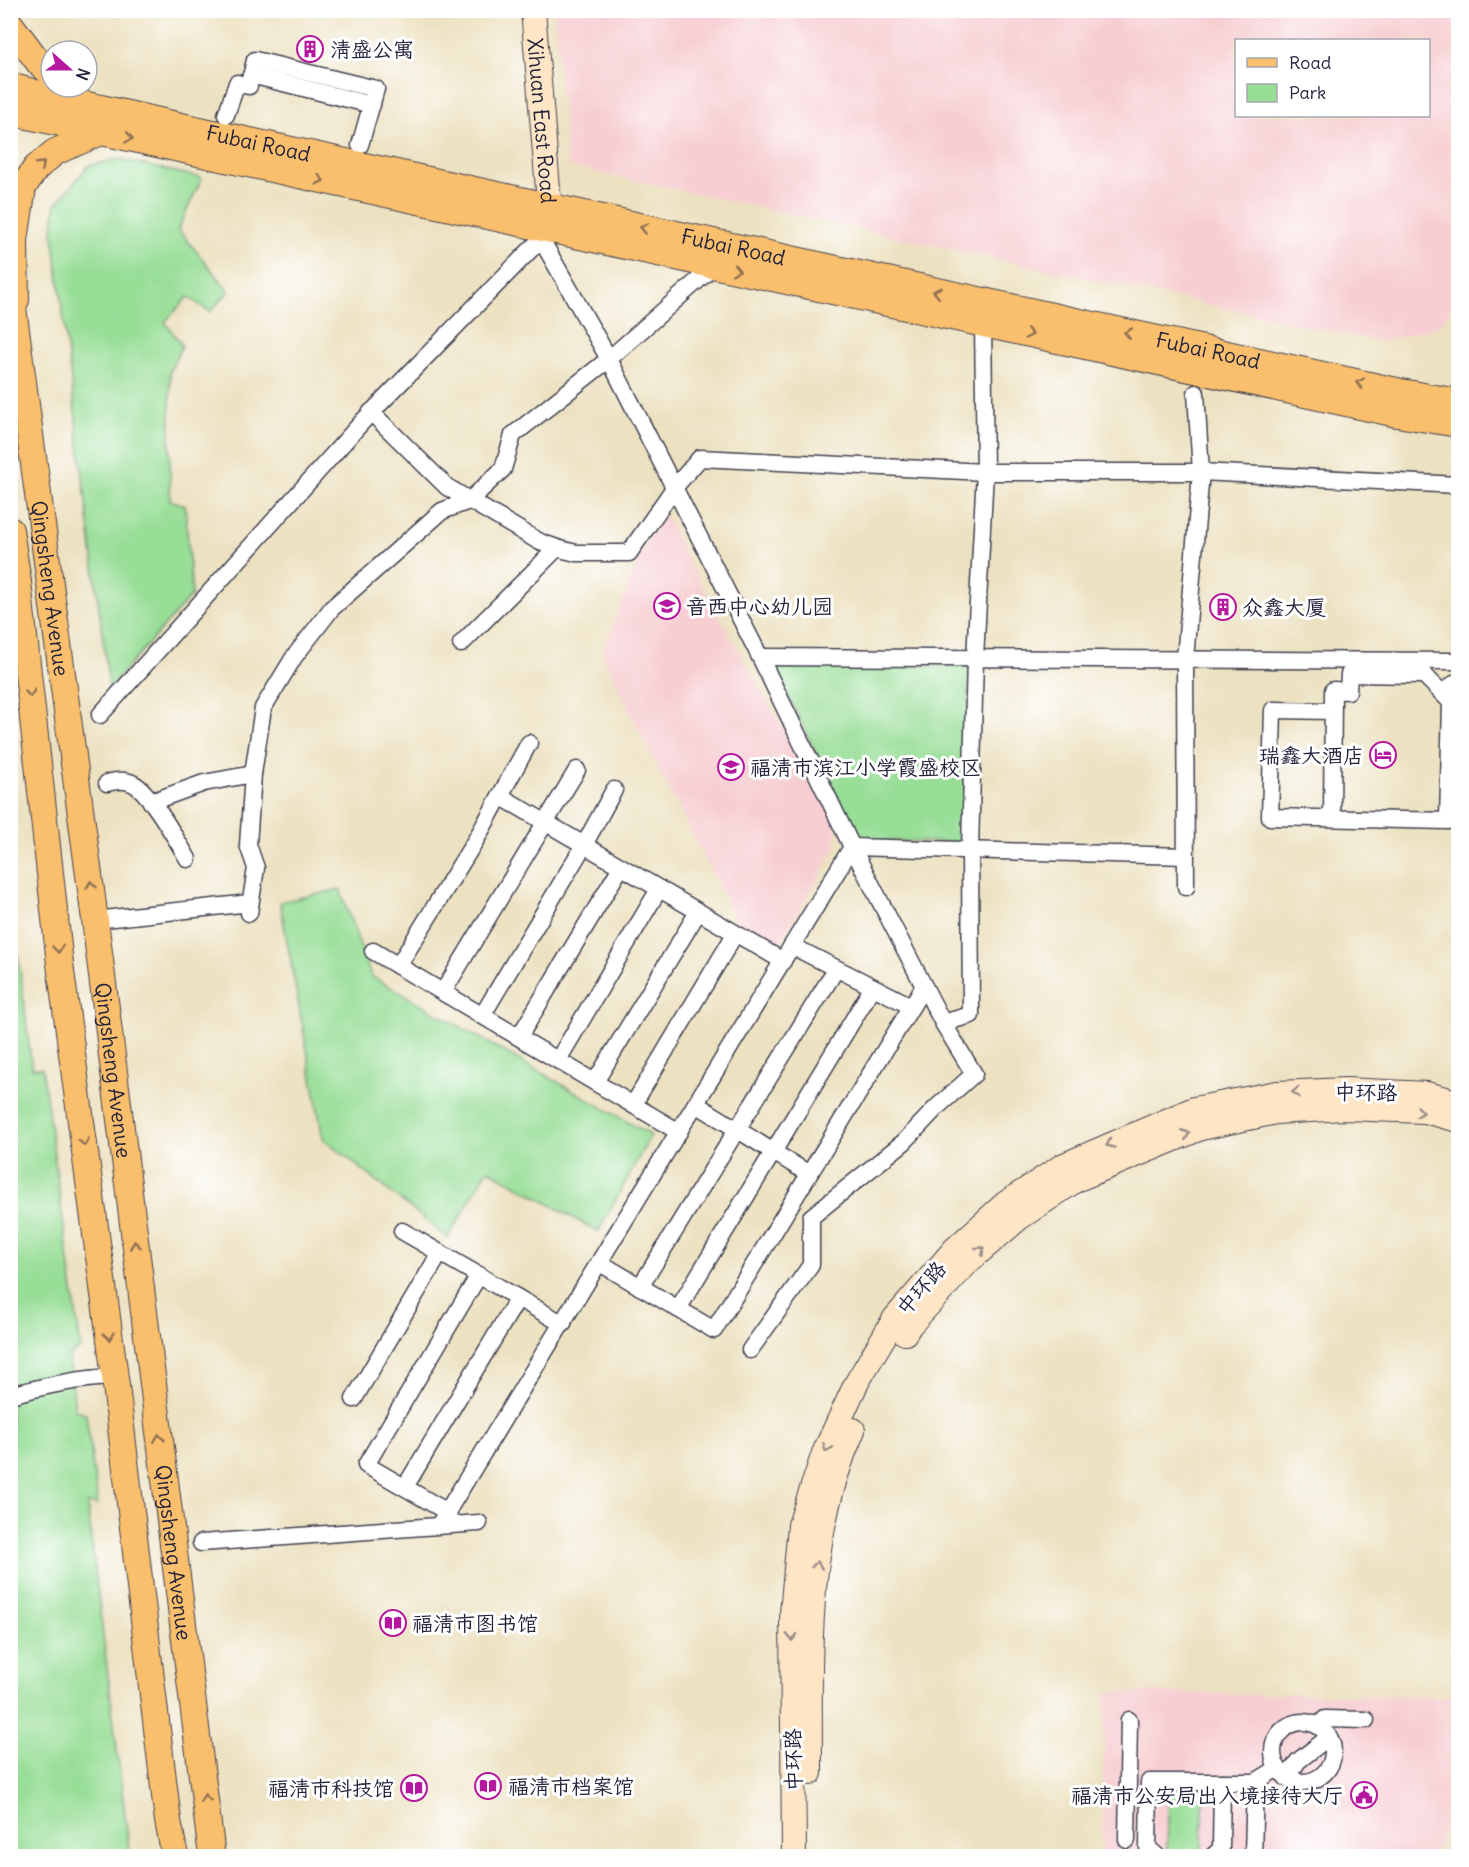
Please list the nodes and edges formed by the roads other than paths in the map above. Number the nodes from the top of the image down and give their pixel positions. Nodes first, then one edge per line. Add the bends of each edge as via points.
1 (518, 10) edge
2 (533, 10) edge
3 (10, 24) edge
4 (39, 63) edge
5 (10, 86) edge
6 (99, 96) edge
7 (10, 112) edge
8 (225, 115) dead end
9 (181, 126) junction
10 (101, 132) junction
11 (360, 145) dead end
12 (543, 223) junction
13 (705, 274) dead end
14 (10, 285) edge
15 (16, 322) junction
16 (983, 324) junction
17 (609, 359) junction
18 (1458, 381) edge
19 (1196, 393) dead end
20 (1458, 402) edge
21 (1399, 403) junction
22 (371, 412) junction
23 (1458, 424) edge
24 (1458, 442) edge
25 (985, 472) junction
26 (1201, 472) junction
27 (1458, 485) edge
28 (674, 488) junction
29 (469, 501) junction
30 (10, 530) edge
31 (557, 548) junction
32 (14, 582) edge
33 (461, 644) dead end
34 (760, 657) junction
35 (975, 658) junction
36 (1185, 659) junction
37 (1458, 661) edge
38 (1458, 681) edge
39 (1442, 693) junction
40 (1333, 711) junction
41 (100, 715) dead end
42 (529, 743) dead end
43 (577, 770) dead end
44 (253, 774) junction
45 (106, 783) dead end
46 (614, 790) dead end
47 (500, 796) junction
48 (151, 802) junction
49 (1332, 818) junction
50 (1453, 821) edge
51 (545, 822) junction
52 (584, 845) junction
53 (852, 847) junction
54 (970, 850) junction
55 (1186, 856) junction
56 (188, 859) dead end
57 (621, 867) junction
58 (1186, 887) dead end
59 (659, 889) junction
60 (698, 912) junction
61 (95, 920) junction
62 (735, 934) junction
63 (792, 946) junction
64 (373, 951) dead end
65 (783, 961) junction
66 (398, 966) junction
67 (836, 969) junction
68 (924, 986) junction
69 (873, 987) junction
70 (443, 992) junction
71 (911, 1006) junction
72 (482, 1016) junction
73 (943, 1023) junction
74 (519, 1037) junction
75 (558, 1060) junction
76 (595, 1082) junction
77 (1458, 1102) edge
78 (696, 1104) junction
79 (633, 1105) junction
80 (1458, 1120) edge
81 (737, 1130) junction
82 (679, 1132) junction
83 (773, 1152) junction
84 (809, 1174) junction
85 (402, 1231) dead end
86 (440, 1253) junction
87 (600, 1263) junction
88 (479, 1275) junction
89 (640, 1287) junction
90 (518, 1298) junction
91 (678, 1309) junction
92 (563, 1324) junction
93 (750, 1350) dead end
94 (115, 1377) junction
95 (10, 1395) edge
96 (354, 1399) dead end
97 (405, 1487) junction
98 (444, 1519) junction
99 (479, 1523) dead end
100 (201, 1544) dead end
101 (1129, 1720) dead end
102 (1366, 1720) dead end
103 (1324, 1732) junction
104 (1282, 1773) junction
105 (1128, 1781) junction
106 (1149, 1782) junction
107 (1222, 1782) junction
108 (1255, 1782) junction
109 (1127, 1840) dead end
110 (801, 1856) edge
111 (175, 1857) edge
112 (212, 1857) edge
113 (1156, 1857) edge
114 (1213, 1857) edge
115 (1253, 1857) edge

1 - 12 street, Xihuan East Road
2 - 12 street, Xihuan East Road
3 - 4 main road
5 - 9 main road, Fubai Road
6 - 9 main road via 146,109
7 - 10 main road, Fubai Road
8 - 11 street via 237,83 249,86 255,60 376,89
9 - 12 main road, Fubai Road
10 -> 12 main road, Fubai Road
15 -> 10 main road via 15,240 23,186 36,168 55,153
12 -> 16 main road, Fubai Road
12 - 17 street
21 -> 12 main road, Fubai Road
12 - 22 street
13 - 17 street
14 - 15 main road, Qingsheng Avenue
61 -> 15 main road, Qingsheng Avenue
16 -> 21 main road, Fubai Road
16 - 25 street
17 - 28 street
17 - 29 street via 513,435 503,470
18 - 21 main road
19 - 26 street
20 - 21 main road, Fubai Road
21 - 23 main road, Fubai Road
21 - 24 main road
22 - 29 street via 447,487
22 - 41 street
25 - 26 street
25 - 28 street via 700,458
25 - 35 street
26 - 27 street
26 - 36 street
28 - 31 street via 629,553 576,553
28 - 34 street
29 - 31 street
29 - 44 street via 442,511 332,608 300,648 263,708
30 - 32 main road, Qingsheng Avenue
31 - 33 street
32 -> 94 main road, Qingsheng Avenue
34 - 35 street
34 - 53 street
35 - 36 street
35 - 54 street
36 - 37 street
36 - 55 street
38 - 39 street
39 - 40 street via 1424,675 1349,674 1348,691 1333,690
39 - 50 street via 1451,702
40 - 49 street
40 - 49 street via 1273,710 1270,817
42 - 47 street
43 - 51 street
44 - 48 street via 204,783
44 - 61 street via 248,845 256,868 250,908
45 - 48 street via 133,783
46 - 52 street
47 - 51 street
47 - 66 street
48 - 56 street
49 - 50 street
51 - 52 street
51 - 70 street
52 - 57 street
52 - 72 street
53 - 54 street
53 - 63 street
53 - 68 street
54 - 55 street
54 - 73 street via 971,1015
55 - 58 street
57 - 59 street
57 - 74 street
59 - 60 street
59 - 75 street
60 - 62 street
60 - 76 street
112 -> 61 main road, Qingsheng Avenue
62 - 65 street
62 - 79 street
63 - 65 street
63 - 67 street
64 - 66 street
65 - 78 street
66 - 70 street
67 - 69 street
67 - 81 street
68 - 71 street
68 - 73 street
69 - 71 street
69 - 83 street
70 - 72 street
71 - 84 street
72 - 74 street
73 - 93 street via 974,1074 904,1142 811,1217 811,1265
74 - 75 street
75 - 76 street
76 - 79 street
77 -> 110 street, 中环路 via 1427,1094 1346,1090 1277,1093 1194,1109 1062,1166 1006,1203 954,1250 895,1318 856,1384 825,1453 800,1525 792,1613
78 - 81 street
78 - 82 street
79 - 82 street
110 -> 80 street, 中环路 via 810,1615 821,1530 840,1459 870,1391 910,1326 969,1261 1019,1218 1076,1180 1201,1128 1276,1112 1344,1108 1424,1111
81 - 83 street
81 - 89 street
82 - 87 street
83 - 84 street
83 - 91 street
84 - 91 street via 714,1330
85 - 86 street
86 - 88 street
86 - 96 street
87 - 89 street
87 - 92 street
88 - 90 street
88 - 97 street via 366,1465
89 - 91 street
90 - 92 street
90 - 97 street
92 - 98 street
94 - 95 street via 48,1385
94 - 111 main road, Qingsheng Avenue
97 - 98 street
98 - 99 street
98 - 100 street
101 - 105 street
102 - 103 street via 1325,1719
103 - 104 street
103 - 104 street via 1333,1753 1325,1772 1307,1782 1297,1782
103 - 104 street via 1300,1722 1283,1729 1273,1745 1273,1755
104 - 108 street
105 - 106 street
105 - 109 street
106 - 107 street
106 - 113 street via 1148,1848
107 - 108 street
107 - 114 street via 1221,1849
108 - 115 street

